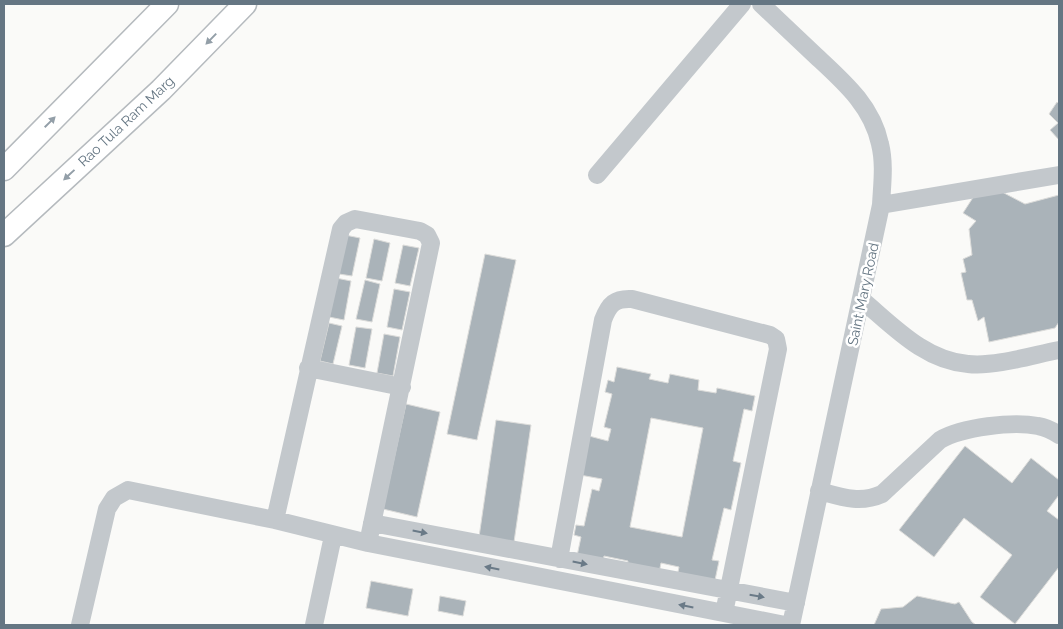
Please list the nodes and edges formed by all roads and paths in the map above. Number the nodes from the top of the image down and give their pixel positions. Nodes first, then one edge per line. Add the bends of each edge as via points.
1 (167, 4) edge
2 (245, 4) edge
3 (742, 4) edge
4 (761, 4) edge
5 (4, 169) edge
6 (597, 175) dead end
7 (1059, 175) edge
8 (881, 205) junction
9 (4, 235) edge
10 (862, 300) junction
11 (1059, 350) edge
12 (308, 368) junction
13 (402, 387) junction
14 (1059, 435) edge
15 (819, 491) junction
16 (275, 520) junction
17 (372, 523) junction
18 (333, 536) junction
19 (368, 543) junction
20 (528, 553) junction
21 (558, 559) junction
22 (522, 574) junction
23 (729, 591) junction
24 (796, 603) junction
25 (724, 613) junction
26 (80, 625) edge
27 (314, 625) edge
28 (785, 625) edge
29 (791, 625) edge

5 -> 1 main road
2 -> 9 main road, Rao Tula Ram Marg via 161,90
3 - 6 street
4 - 8 street, Saint Mary Road via 864,105 880,144 883,162
7 - 8 street
8 - 10 street, Saint Mary Road
10 - 11 street via 922,349 952,362 989,364
10 - 15 street, Saint Mary Road
12 - 13 street
12 - 13 street via 341,229 355,219 420,231 431,243
12 - 16 street
13 - 17 street
14 - 15 street via 1040,426 1020,424 967,429 940,440 882,494 850,499
15 - 24 street, Saint Mary Road
16 - 18 street
16 - 26 street via 128,490 114,498 107,509
17 - 19 street
17 -> 20 street
18 - 19 street
18 - 27 street
22 -> 19 street
20 - 21 street
20 - 22 street
21 -> 23 street
21 - 23 street via 603,320 613,302 621,298 632,299 770,335 776,340 778,349
25 -> 22 street
23 -> 24 street
23 - 25 street
24 - 29 street, Saint Mary Road
25 - 28 street

